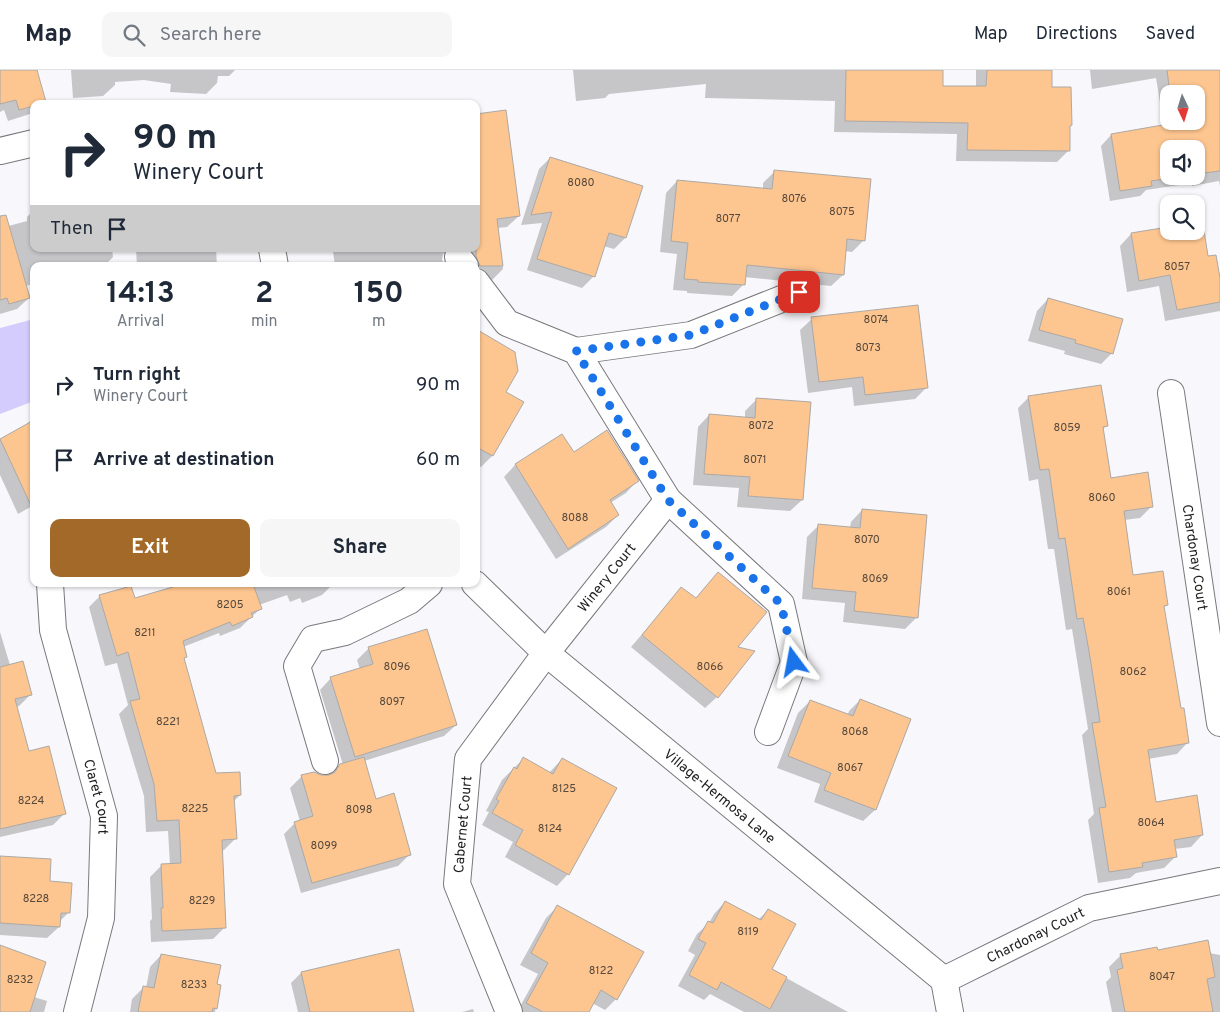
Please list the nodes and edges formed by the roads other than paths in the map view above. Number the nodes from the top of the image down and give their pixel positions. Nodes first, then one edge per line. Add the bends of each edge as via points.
1 (30, 145) edge
2 (0, 151) edge
3 (480, 287) edge
4 (799, 292) dead end
5 (576, 351) junction
6 (1171, 393) dead end
7 (668, 500) junction
8 (50, 587) edge
9 (425, 587) edge
10 (478, 587) edge
11 (546, 653) junction
12 (1220, 723) edge
13 (768, 732) dead end
14 (325, 761) dead end
15 (1220, 881) edge
16 (944, 980) junction
17 (77, 1012) edge
18 (509, 1012) edge
19 (950, 1012) edge

1 - 2 street
3 - 5 street via 506,323
4 - 5 street via 691,335
5 - 7 street
6 - 12 street, Chardonay Court
7 - 11 street, Winery Court
7 - 13 street via 781,604 794,662
8 - 17 street, Claret Court via 53,630 104,816 101,918
9 - 14 street via 409,601 345,632 313,639 297,666
10 - 11 street, Village-Hermosa Lane
11 - 16 street, Village-Hermosa Lane
11 - 18 street, Cabernet Court via 468,759 458,884
15 - 16 street, Chardonay Court via 1089,908
16 - 19 street

